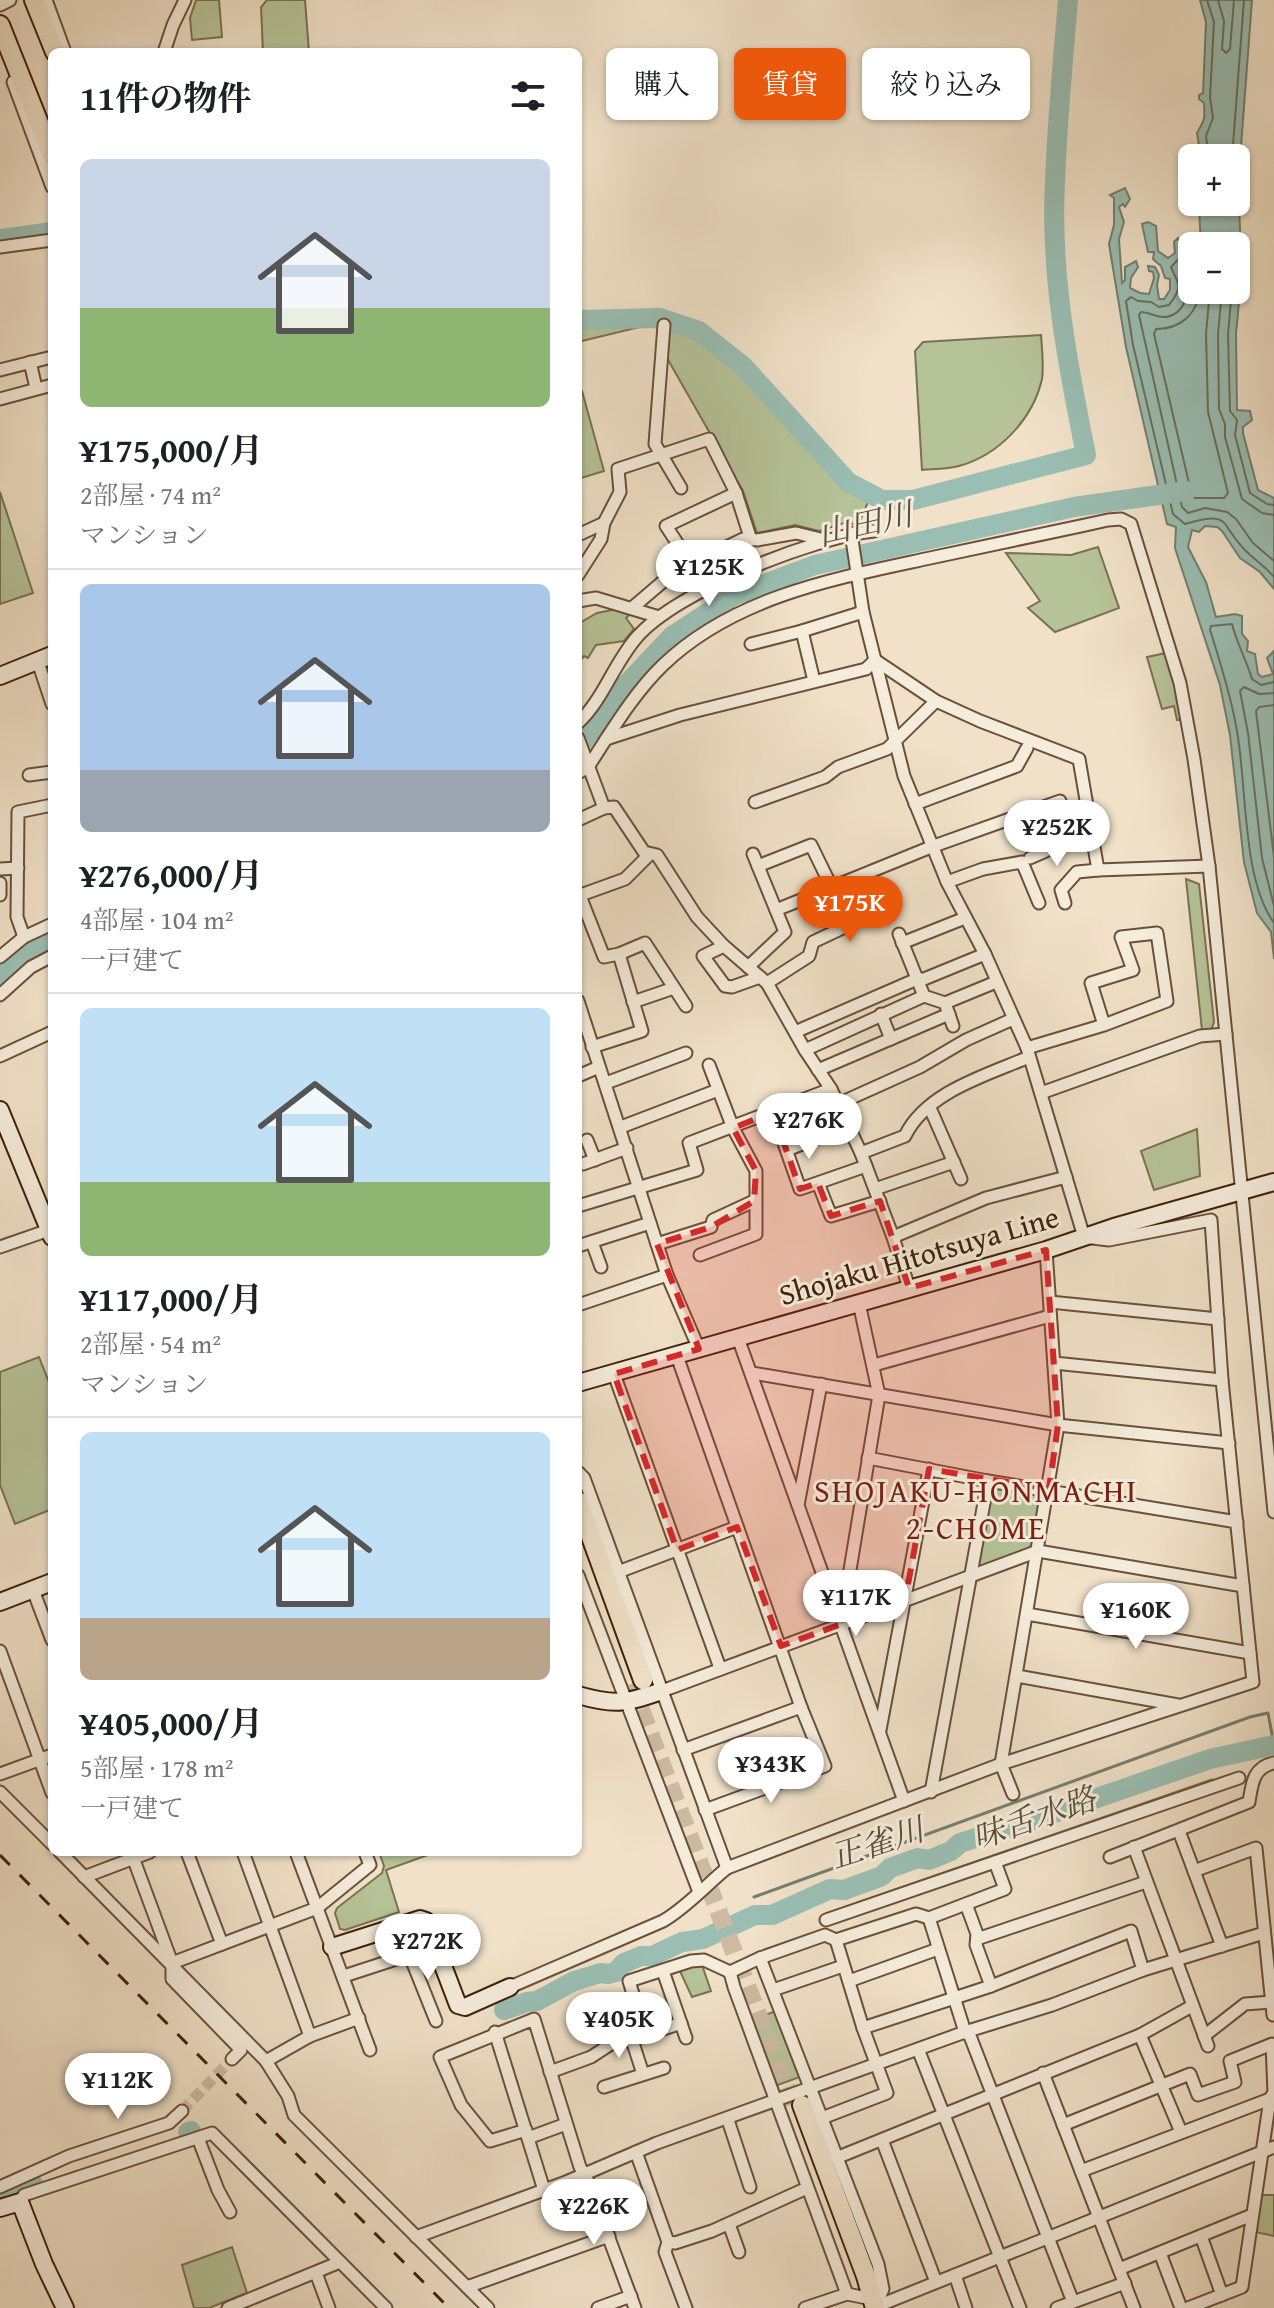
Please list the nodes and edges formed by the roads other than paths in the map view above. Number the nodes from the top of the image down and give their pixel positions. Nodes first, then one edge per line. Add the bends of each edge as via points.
1 (10, 0) edge
2 (34, 0) edge
3 (46, 0) edge
4 (185, 0) edge
5 (0, 5) edge
6 (0, 25) edge
7 (0, 47) edge
8 (53, 48) edge
9 (64, 48) edge
10 (165, 48) edge
11 (48, 145) edge
12 (48, 176) edge
13 (48, 241) edge
14 (0, 247) edge
15 (664, 325) dead end
16 (48, 358) edge
17 (30, 362) junction
18 (0, 370) edge
19 (48, 386) edge
20 (36, 388) junction
21 (0, 399) edge
22 (661, 455) junction
23 (681, 488) dead end
24 (736, 493) junction
25 (604, 523) junction
26 (874, 531) dead end
27 (582, 533) edge
28 (851, 533) junction
29 (751, 540) junction
30 (827, 541) junction
31 (691, 564) junction
32 (582, 569) edge
33 (859, 573) junction
34 (582, 600) edge
35 (632, 608) junction
36 (863, 612) junction
37 (659, 617) junction
38 (802, 631) junction
39 (751, 644) dead end
40 (45, 659) edge
41 (875, 660) junction
42 (0, 676) edge
43 (814, 681) junction
44 (936, 701) junction
45 (582, 717) edge
46 (606, 739) junction
47 (895, 743) junction
48 (1027, 748) dead end
49 (583, 770) edge
50 (48, 773) edge
51 (29, 775) dead end
52 (1060, 801) dead end
53 (755, 802) dead end
54 (915, 804) junction
55 (48, 806) edge
56 (604, 808) junction
57 (1030, 812) junction
58 (582, 818) edge
59 (931, 847) junction
60 (650, 854) junction
61 (753, 854) dead end
62 (1030, 858) dead end
63 (758, 866) junction
64 (1209, 866) junction
65 (18, 868) junction
66 (0, 869) edge
67 (1098, 870) junction
68 (854, 879) junction
69 (947, 882) junction
70 (0, 883) edge
71 (832, 888) junction
72 (0, 895) edge
73 (582, 895) edge
74 (582, 903) edge
75 (1039, 903) dead end
76 (1065, 903) dead end
77 (776, 910) junction
78 (965, 918) junction
79 (48, 926) edge
80 (24, 937) junction
81 (724, 946) junction
82 (619, 954) junction
83 (985, 954) junction
84 (0, 957) edge
85 (48, 958) edge
86 (748, 967) junction
87 (917, 979) junction
88 (763, 980) junction
89 (996, 982) junction
90 (674, 988) junction
91 (0, 995) edge
92 (924, 996) junction
93 (633, 1002) junction
94 (686, 1006) dead end
95 (947, 1008) junction
96 (582, 1014) edge
97 (881, 1014) junction
98 (1013, 1019) junction
99 (1104, 1025) junction
100 (953, 1026) dead end
101 (795, 1032) junction
102 (48, 1034) edge
103 (1226, 1034) junction
104 (891, 1039) junction
105 (592, 1047) junction
106 (805, 1050) junction
107 (686, 1053) dead end
108 (1028, 1053) junction
109 (0, 1056) edge
110 (709, 1065) dead end
111 (599, 1067) junction
112 (818, 1070) junction
113 (582, 1074) edge
114 (606, 1083) junction
115 (831, 1089) junction
116 (718, 1090) junction
117 (1041, 1093) junction
118 (838, 1104) junction
119 (930, 1108) junction
120 (0, 1110) edge
121 (773, 1112) junction
122 (848, 1126) junction
123 (621, 1127) junction
124 (733, 1128) junction
125 (4, 1135) edge
126 (587, 1140) dead end
127 (627, 1148) junction
128 (787, 1150) junction
129 (861, 1153) junction
130 (595, 1160) junction
131 (954, 1162) junction
132 (582, 1164) edge
133 (866, 1166) junction
134 (1066, 1177) junction
135 (961, 1179) dead end
136 (1274, 1182) edge
137 (818, 1183) junction
138 (639, 1185) junction
139 (1249, 1189) junction
140 (877, 1195) junction
141 (754, 1201) junction
142 (582, 1205) edge
143 (650, 1223) junction
144 (48, 1228) edge
145 (48, 1235) edge
146 (893, 1237) junction
147 (1084, 1237) junction
148 (592, 1242) junction
149 (657, 1244) junction
150 (582, 1245) edge
151 (0, 1247) edge
152 (1046, 1250) junction
153 (700, 1255) dead end
154 (601, 1267) dead end
155 (667, 1275) junction
156 (909, 1288) junction
157 (1050, 1302) junction
158 (859, 1303) junction
159 (582, 1304) edge
160 (1050, 1316) junction
161 (1218, 1319) junction
162 (738, 1338) junction
163 (699, 1349) junction
164 (677, 1356) junction
165 (1054, 1363) junction
166 (874, 1365) junction
167 (752, 1373) junction
168 (614, 1374) junction
169 (1222, 1380) junction
170 (582, 1382) edge
171 (821, 1384) junction
172 (879, 1395) junction
173 (1058, 1425) junction
174 (1229, 1443) junction
175 (868, 1458) junction
176 (929, 1469) junction
177 (582, 1476) edge
178 (988, 1481) junction
179 (1049, 1489) junction
180 (798, 1506) junction
181 (1274, 1512) edge
182 (582, 1513) edge
183 (1237, 1522) junction
184 (737, 1527) junction
185 (582, 1545) edge
186 (677, 1550) junction
187 (1038, 1551) junction
188 (618, 1572) junction
189 (972, 1576) junction
190 (48, 1584) edge
191 (582, 1585) edge
192 (1243, 1586) junction
193 (33, 1590) junction
194 (905, 1601) junction
195 (0, 1602) edge
196 (1027, 1614) junction
197 (841, 1625) junction
198 (48, 1629) edge
199 (781, 1646) junction
200 (0, 1651) edge
201 (1250, 1653) junction
202 (720, 1668) junction
203 (1017, 1676) junction
204 (662, 1691) junction
205 (582, 1696) edge
206 (627, 1703) junction
207 (1179, 1705) junction
208 (801, 1707) junction
209 (880, 1731) junction
210 (683, 1750) junction
211 (48, 1757) edge
212 (39, 1760) junction
213 (1274, 1763) edge
214 (1001, 1764) junction
215 (0, 1774) edge
216 (1239, 1778) dead end
217 (48, 1783) edge
218 (0, 1792) edge
219 (931, 1792) junction
220 (1013, 1794) dead end
221 (904, 1801) junction
222 (705, 1810) junction
223 (1179, 1831) junction
224 (48, 1840) edge
225 (1134, 1847) junction
226 (64, 1856) edge
227 (75, 1856) edge
228 (129, 1856) edge
229 (132, 1856) edge
230 (189, 1856) edge
231 (244, 1856) edge
232 (299, 1856) edge
233 (367, 1856) edge
234 (1110, 1857) dead end
235 (995, 1862) junction
236 (727, 1868) junction
237 (1194, 1871) junction
238 (82, 1874) junction
239 (1146, 1882) junction
240 (699, 1892) junction
241 (966, 1904) junction
242 (317, 1908) junction
243 (929, 1918) junction
244 (826, 1920) dead end
245 (270, 1926) junction
246 (1264, 1933) junction
247 (977, 1939) junction
248 (836, 1940) junction
249 (222, 1944) junction
250 (436, 1946) junction
251 (1222, 1946) junction
252 (332, 1947) junction
253 (938, 1949) junction
254 (410, 1956) junction
255 (760, 1958) junction
256 (1177, 1960) junction
257 (172, 1963) junction
258 (843, 1966) junction
259 (1143, 1970) junction
260 (663, 1971) junction
261 (730, 1972) junction
262 (344, 1976) junction
263 (849, 1981) junction
264 (991, 1986) junction
265 (510, 1987) joint
266 (773, 1990) junction
267 (954, 1997) junction
268 (1192, 2006) junction
269 (1273, 2008) edge
270 (359, 2018) junction
271 (436, 2021) dead end
272 (681, 2023) junction
273 (608, 2024) dead end
274 (863, 2028) junction
275 (495, 2032) junction
276 (965, 2032) junction
277 (645, 2033) junction
278 (1140, 2035) junction
279 (310, 2036) junction
280 (686, 2038) dead end
281 (632, 2040) junction
282 (614, 2042) junction
283 (918, 2049) junction
284 (370, 2050) dead end
285 (232, 2059) dead end
286 (266, 2061) junction
287 (877, 2065) junction
288 (664, 2068) dead end
289 (550, 2072) junction
290 (1043, 2073) junction
291 (643, 2074) junction
292 (1163, 2085) junction
293 (604, 2087) dead end
294 (992, 2095) junction
295 (1270, 2099) junction
296 (796, 2101) junction
297 (182, 2111) tunnel mouth
298 (944, 2115) junction
299 (822, 2118) junction
300 (728, 2120) junction
301 (566, 2124) junction
302 (1063, 2125) junction
303 (1181, 2132) junction
304 (527, 2134) junction
305 (198, 2138) junction
306 (882, 2140) junction
307 (1268, 2149) edge
308 (636, 2152) junction
309 (836, 2158) junction
310 (1081, 2171) junction
311 (584, 2173) junction
312 (744, 2180) dead end
313 (0, 2187) edge
314 (807, 2188) junction
315 (544, 2190) junction
316 (17, 2191) junction
317 (0, 2208) edge
318 (230, 2212) dead end
319 (1252, 2215) junction
320 (1100, 2218) junction
321 (729, 2224) junction
322 (609, 2236) junction
323 (1201, 2236) junction
324 (416, 2237) junction
325 (1048, 2237) junction
326 (668, 2242) junction
327 (739, 2252) dead end
328 (1160, 2253) junction
329 (1000, 2257) junction
330 (340, 2262) junction
331 (1119, 2269) junction
332 (316, 2273) junction
333 (955, 2275) junction
334 (936, 2282) junction
335 (1125, 2283) junction
336 (467, 2287) junction
337 (847, 2294) junction
338 (1222, 2295) junction
339 (633, 2302) edge
340 (1073, 2302) junction
341 (872, 2305) edge
342 (65, 2308) edge
343 (228, 2308) edge
344 (329, 2308) edge
345 (386, 2308) edge
346 (488, 2308) edge
347 (598, 2308) edge
348 (686, 2308) edge
349 (805, 2308) edge
350 (966, 2308) edge
351 (1020, 2308) edge
352 (1057, 2308) edge
353 (1134, 2308) edge
354 (1181, 2308) edge
355 (1188, 2308) edge

1 - 5 street
2 - 8 main road
3 - 9 street
4 - 10 street
6 - 11 main road
7 - 12 street
13 - 14 street
15 - 22 street via 655,444
16 - 17 street
17 - 18 street
17 - 20 street
19 - 20 street
20 - 21 street
22 - 23 street
22 - 24 street via 709,439
22 - 25 street via 618,469 620,492
24 - 29 street
24 - 31 street via 666,526
25 - 27 street
25 - 32 street via 601,539
26 - 28 street
28 - 30 street
28 - 33 street
29 - 30 street via 796,533
29 - 31 street
30 - 37 street via 747,570
31 - 35 street
33 - 36 street
33 - 46 street via 802,587 700,635 664,664
33 - 64 street via 1108,520 1131,524 1180,683
34 - 35 street via 596,598
35 - 37 street
36 - 38 street
36 - 41 street
37 - 45 street via 636,637
38 - 39 street
38 - 43 street
40 - 42 main road
41 - 43 street via 866,669
41 - 44 street
41 - 47 street
43 - 46 street
44 - 47 street
44 - 67 street via 1079,759
46 - 49 street
47 - 53 street via 825,777
47 - 54 street
48 - 54 street via 1017,766
49 - 56 street
50 - 51 street
52 - 57 street
54 - 59 street
55 - 65 street via 18,812
56 - 58 street
56 - 60 street via 614,807
57 - 59 street
57 - 62 street via 1046,851
59 - 68 street
59 - 69 street
60 - 73 street via 625,879
60 - 81 street via 657,855 697,917
61 - 63 street
63 - 71 street via 811,845
63 - 77 street
64 - 67 street
64 - 103 street
65 - 66 street
65 - 80 street via 17,917
67 - 76 street via 1077,872 1061,890
68 - 71 street
68 - 88 street via 868,916 813,942 809,956
69 - 75 street via 1022,862
69 - 78 street
70 - 72 street
71 - 77 street
74 - 82 street via 604,957
77 - 86 street via 785,932
78 - 83 street
78 - 87 street via 901,938
79 - 80 street
80 - 84 street
81 - 86 street
81 - 88 street via 703,956 725,986
82 - 90 street via 645,943
82 - 93 street
83 - 87 street
83 - 89 street
85 - 91 street
86 - 88 street
87 - 92 street
87 - 101 street
88 - 101 street
89 - 95 street
89 - 98 street
90 - 93 street
90 - 94 street
92 - 95 street
92 - 97 street
93 - 105 street via 642,1031
95 - 100 street
95 - 104 street
96 - 105 street
97 - 104 street
97 - 106 street
98 - 108 street
98 - 118 street
99 - 99 street via 1167,1001 1157,933 1121,937 1133,970 1091,983
99 - 108 street
101 - 106 street
102 - 109 street
103 - 117 street via 1200,1036
103 - 139 street
104 - 112 street
105 - 111 street
106 - 112 street
107 - 114 street
108 - 117 street
108 - 119 street
110 - 116 street
111 - 113 street
111 - 114 street
112 - 115 street
114 - 123 street
115 - 118 street
115 - 121 street
116 - 123 street
116 - 124 street
117 - 134 street
118 - 122 street
119 - 129 street via 913,1120 905,1136
119 - 131 street
120 - 125 main road
121 - 124 street
121 - 128 street
122 - 128 street
122 - 129 street
123 - 127 street
124 - 138 street via 689,1143 697,1170
124 - 141 street via 756,1171
125 - 144 main road
126 - 130 street
127 - 130 street
127 - 138 street
128 - 137 street via 800,1189
129 - 133 street
130 - 132 street
131 - 135 street
131 - 140 street
133 - 137 street
133 - 140 street
134 - 146 street via 986,1198
134 - 147 street
136 - 139 main road, Shojaku Hitotsuya Line
137 - 140 street via 831,1216
138 - 142 street
138 - 143 street
139 - 147 main road, Shojaku Hitotsuya Line
139 - 181 street
140 - 146 street
141 - 149 street via 713,1220 711,1227
141 - 153 street via 756,1234
143 - 148 street
143 - 149 street
145 - 151 street
146 - 156 street
147 - 152 main road, Shojaku Hitotsuya Line
147 - 161 street via 1109,1240 1211,1220
148 - 150 street
148 - 154 street
149 - 155 street
152 - 156 main road, Shojaku Hitotsuya Line
152 - 157 street
155 - 159 street
155 - 163 street
156 - 158 main road, Shojaku Hitotsuya Line
157 - 160 street
157 - 161 street
158 - 162 main road, Shojaku Hitotsuya Line
158 - 166 street
160 - 165 street
160 - 166 street
161 - 169 street
162 - 163 main road, Shojaku Hitotsuya Line
162 - 167 street
163 - 164 main road, Shojaku Hitotsuya Line
164 - 168 main road, Shojaku Hitotsuya Line
164 - 184 street
165 - 169 street
165 - 173 street
166 - 172 street
167 - 171 street
167 - 180 street
168 - 170 main road, Shojaku Hitotsuya Line
168 - 186 street
169 - 174 street
171 - 172 street
171 - 180 street
172 - 173 street
172 - 175 street
173 - 174 street
173 - 179 street
174 - 183 street
175 - 176 street
175 - 197 street
176 - 178 street
176 - 194 street
177 - 188 street
178 - 179 street
178 - 189 street
179 - 183 street
179 - 187 street
180 - 197 street
182 - 185 main road via 637,1682
183 - 192 street
184 - 186 street
184 - 199 street
186 - 188 street
186 - 202 street
187 - 189 street
187 - 192 street
187 - 196 street
188 - 204 street
189 - 194 street
189 - 219 street
190 - 193 main road
191 - 206 street
192 - 201 street
193 - 195 main road
193 - 198 street
194 - 197 street
194 - 209 street
196 - 201 street
196 - 203 street
197 - 199 street
197 - 209 street
199 - 202 street
199 - 208 street
200 - 212 street
201 - 207 street via 1253,1682
202 - 204 street
203 - 207 street
203 - 214 street
204 - 206 main road
204 - 210 street
205 - 206 main road
206 - 240 street
207 - 214 street
208 - 210 street
208 - 222 street via 825,1766
209 - 221 street
210 - 222 street
211 - 212 street
212 - 215 street
212 - 217 street
213 - 223 street via 1254,1776 1249,1802
214 - 219 street
214 - 220 street
216 - 235 street
218 - 224 street
219 - 221 street
221 - 236 street
222 - 236 street
223 - 225 street
223 - 237 street
225 - 234 street
225 - 239 street
226 - 238 street
227 - 238 street
228 - 238 street
229 - 257 street
230 - 249 street
231 - 245 street
232 - 242 street
233 - 242 street via 370,1865
235 - 241 street via 1005,1889
235 - 244 street
236 - 240 street
237 - 246 street via 1256,1848
237 - 251 street
238 - 257 street
239 - 247 street
239 - 256 street
240 - 265 street via 663,1921
241 - 243 street
241 - 247 street
242 - 245 street
242 - 252 street
243 - 248 street via 916,1914
243 - 253 street
245 - 249 street
245 - 279 street
246 - 251 street
246 - 269 street
247 - 264 street
248 - 255 street via 825,1935
248 - 258 street
249 - 257 street
250 - 252 main road via 426,1921 420,1919
250 - 254 street
250 - 265 main road via 458,2005 465,2007
251 - 256 street
252 - 262 street
253 - 263 street
253 - 267 street
254 - 262 street
254 - 271 street
255 - 261 street
255 - 266 street
256 - 259 street
256 - 268 street
257 - 285 street via 172,1979 241,2050
257 - 286 street
258 - 263 street
258 - 266 street
259 - 264 street via 1131,1931
259 - 276 street
260 - 261 street via 704,1960
260 - 272 street
260 - 277 street via 629,1981
261 - 296 street
262 - 270 street
263 - 274 street
264 - 267 street
266 - 296 street
267 - 274 street
267 - 276 street
268 - 269 street via 1206,2041 1247,1999
268 - 278 street
270 - 279 street
270 - 284 street
272 - 277 street
272 - 280 street
273 - 282 street
274 - 287 street
275 - 289 street via 534,2019
275 - 304 street
275 - 304 street via 440,2057 461,2105 490,2141
276 - 283 street
276 - 294 street
277 - 281 street
278 - 290 street
278 - 292 street
279 - 286 street
281 - 282 street
281 - 291 street
282 - 289 street
283 - 287 street
283 - 298 street
286 - 324 street via 294,2115
287 - 296 street
287 - 299 street via 887,2093
288 - 291 street
289 - 301 street
290 - 294 street
290 - 302 street
291 - 293 street via 622,2086
292 - 295 street via 1190,2074 1198,2095 1235,2082 1230,2061 1272,2044
292 - 302 street
292 - 303 street
294 - 298 street
294 - 325 street
295 - 303 street
295 - 307 street
296 - 299 street
296 - 300 street
296 - 314 street
296 - 341 main road
297 - 316 street via 169,2123 69,2156
298 - 306 street
298 - 329 street
299 - 309 street
300 - 308 street
300 - 312 street
301 - 304 street
301 - 311 street
302 - 310 street
303 - 310 street
304 - 315 street
305 - 316 street via 24,2195
305 - 318 street
305 - 330 street via 212,2133
306 - 309 street
306 - 334 street
307 - 319 street
307 - 320 street
308 - 311 street
308 - 326 street
309 - 341 street via 882,2277 883,2289
310 - 320 street
311 - 315 street
311 - 322 street
313 - 316 street
314 - 321 street
314 - 337 street
315 - 324 street
316 - 317 main road
316 - 342 main road
319 - 323 street
319 - 338 street via 1242,2287
320 - 325 street
320 - 331 street
321 - 326 street
321 - 327 street
322 - 336 street
322 - 339 street
323 - 328 street
323 - 338 street
324 - 336 street
325 - 329 street
325 - 340 street
326 - 348 street via 665,2252
328 - 331 street
328 - 354 street
329 - 333 street
329 - 351 street
330 - 332 street
330 - 345 street
331 - 335 street
332 - 343 street
332 - 344 street
333 - 334 street
333 - 350 street
334 - 341 street
335 - 340 street
335 - 353 street
336 - 346 street
337 - 341 street
337 - 349 street
338 - 355 street
339 - 347 street
340 - 352 street

